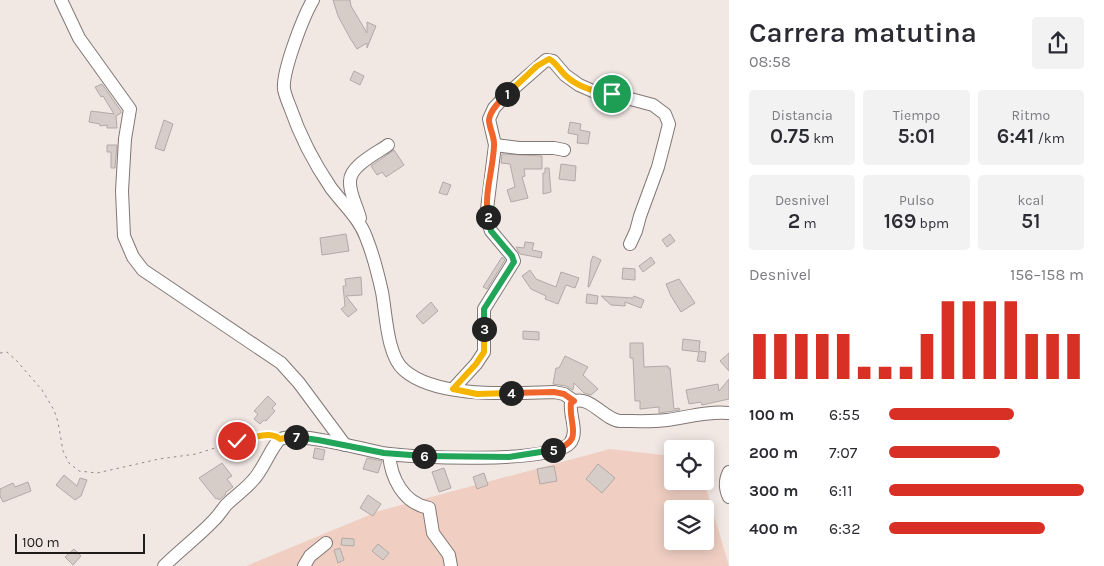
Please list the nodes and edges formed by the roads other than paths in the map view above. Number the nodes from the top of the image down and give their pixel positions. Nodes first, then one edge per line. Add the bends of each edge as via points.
1 (61, 0) edge
2 (313, 0) edge
3 (388, 145) dead end
4 (495, 145) junction
5 (564, 150) dead end
6 (360, 226) junction
7 (630, 244) dead end
8 (453, 389) junction
9 (574, 401) junction
10 (729, 413) edge
11 (345, 445) junction
12 (389, 454) junction
13 (729, 472) edge
14 (729, 497) edge
15 (326, 543) dead end
16 (164, 566) edge
17 (304, 566) edge
18 (451, 566) edge

1 - 11 street via 79,38 130,109 124,139 122,192 124,236 133,257 142,270 281,363
2 - 6 street via 292,53 284,78 284,90 298,130 315,162
3 - 6 street via 356,167 350,175
4 - 5 street
4 - 7 street via 489,119 494,108 537,66 549,59 578,85 653,105 665,114 669,124 658,167
4 - 8 street via 486,209 491,231 514,262 484,309 484,352
6 - 8 street via 366,236 381,290 393,356 415,379
8 - 9 street via 477,394 554,392
9 - 10 street via 594,406 616,421
9 - 12 street via 570,408 574,426 572,438 564,448 509,457
11 - 12 street
11 - 16 street via 289,437 280,439 254,480
12 - 18 street via 392,473 399,487 414,504 429,508 432,533 449,555
13 - 14 street via 726,492
15 - 17 street via 310,556

